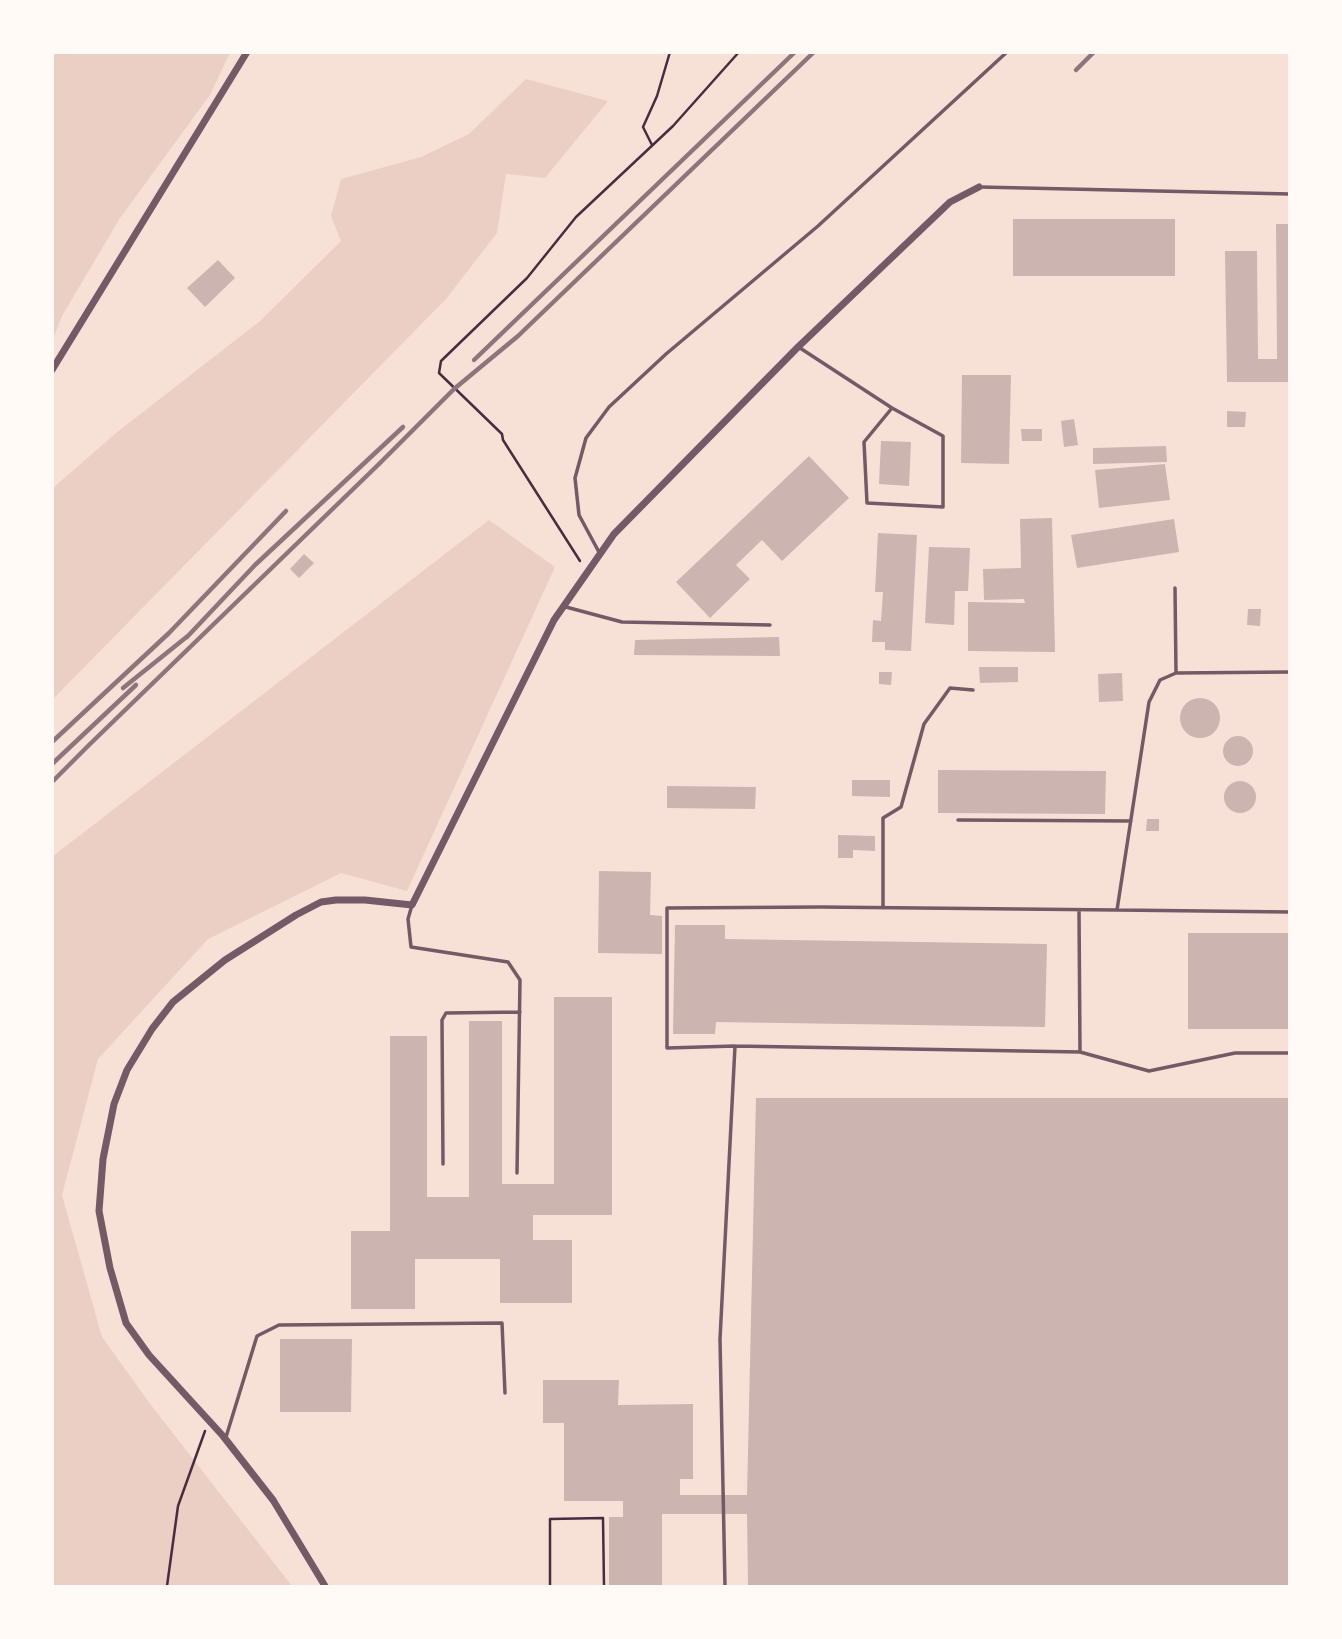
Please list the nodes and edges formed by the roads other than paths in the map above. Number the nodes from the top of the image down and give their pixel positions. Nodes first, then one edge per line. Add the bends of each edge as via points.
1 (247, 52) edge
2 (1007, 52) edge
3 (979, 187) joint
4 (1290, 194) edge
5 (798, 347) junction
6 (52, 370) edge
7 (892, 408) junction
8 (600, 554) junction
9 (1175, 588) dead end
10 (564, 606) junction
11 (770, 625) dead end
12 (1290, 672) edge
13 (1176, 673) junction
14 (973, 690) dead end
15 (958, 820) dead end
16 (1131, 821) junction
17 (412, 905) junction
18 (883, 908) junction
19 (1079, 910) junction
20 (1117, 911) junction
21 (1290, 912) edge
22 (520, 1012) junction
23 (734, 1046) junction
24 (1080, 1052) junction
25 (1290, 1053) edge
26 (443, 1164) dead end
27 (517, 1173) dead end
28 (505, 1393) dead end
29 (225, 1439) junction
30 (325, 1587) edge
31 (725, 1587) edge

1 - 6 street
2 - 8 lane via 818,226 609,407 586,438 575,478 579,515
3 - 4 lane
3 - 5 street via 950,201
5 - 7 lane
5 - 8 street via 614,534
7 - 7 lane via 943,436 943,507 867,503 864,442
8 - 10 street
9 - 13 lane
10 - 11 lane via 622,622
10 - 17 street
12 - 13 lane
13 - 16 lane via 1160,680 1149,702
14 - 18 lane via 950,688 924,724 901,807 883,818
15 - 16 lane
16 - 20 lane
17 - 22 lane via 408,919 411,947 508,961 520,980
17 - 29 street via 321,902 225,960 173,1002 152,1029 127,1070 114,1104 99,1211 126,1323
18 - 19 lane
18 - 23 lane via 667,908 667,1048
19 - 20 lane
19 - 24 lane
20 - 21 lane
22 - 26 lane via 446,1013 442,1020
22 - 27 lane
23 - 24 lane
23 - 31 lane via 720,1339
24 - 25 lane via 1149,1071 1235,1053
28 - 29 lane via 502,1323 279,1325 257,1336
29 - 30 street via 273,1500

